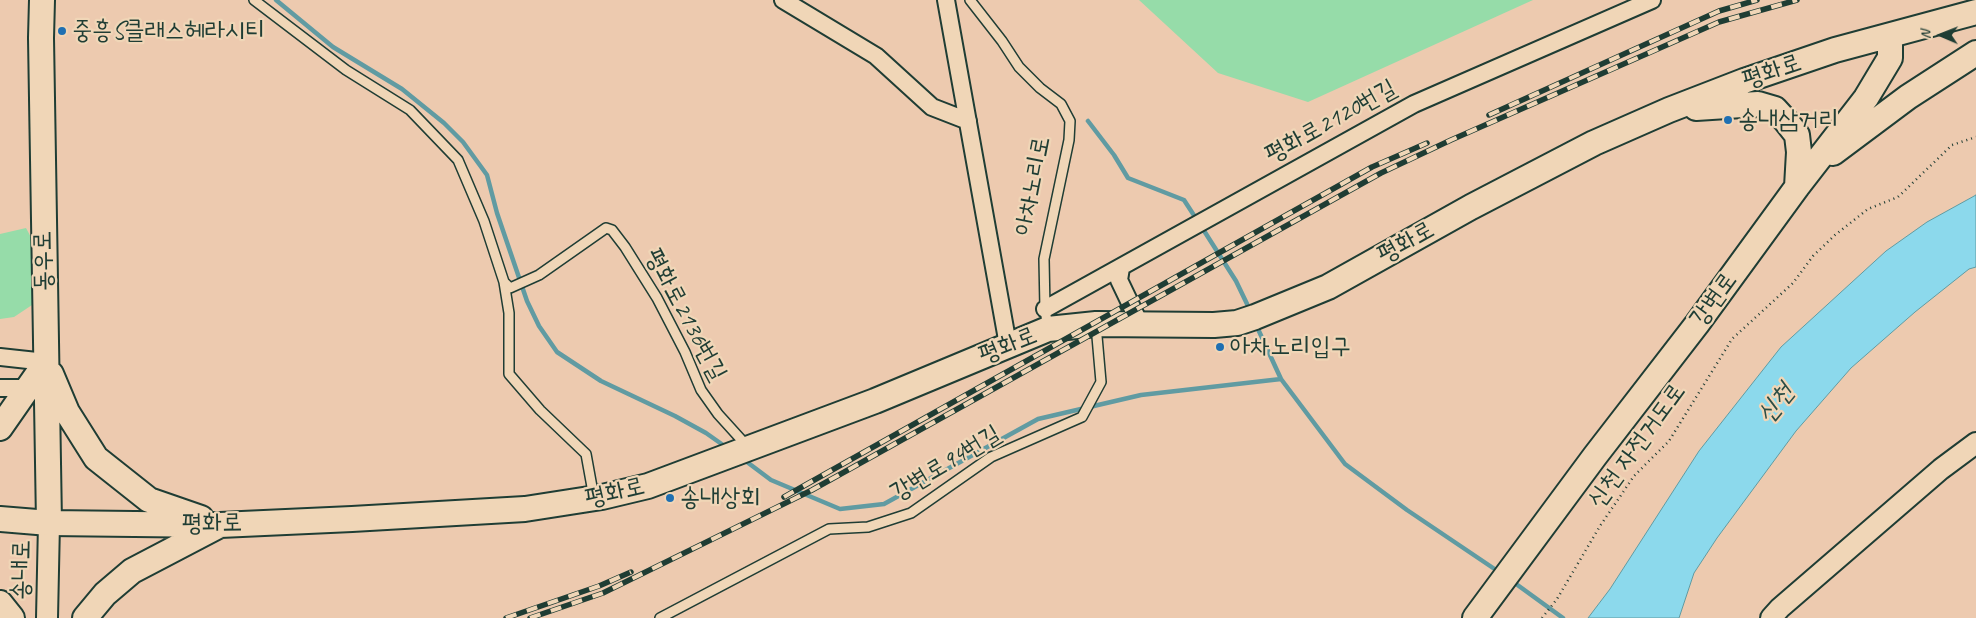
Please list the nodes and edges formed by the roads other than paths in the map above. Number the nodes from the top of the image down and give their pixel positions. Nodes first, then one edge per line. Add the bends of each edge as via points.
1 (42, 0) edge
2 (254, 0) edge
3 (783, 0) edge
4 (946, 0) edge
5 (970, 0) edge
6 (1652, 0) edge
7 (1976, 12) edge
8 (1890, 36) junction
9 (1976, 53) edge
10 (1669, 110) junction
11 (968, 122) junction
12 (1803, 179) junction
13 (1121, 268) junction
14 (504, 282) junction
15 (1046, 319) junction
16 (1096, 324) junction
17 (1140, 324) junction
18 (1008, 345) junction
19 (0, 357) edge
20 (46, 362) junction
21 (0, 388) edge
22 (26, 388) junction
23 (0, 428) edge
24 (1976, 443) edge
25 (749, 448) junction
26 (594, 498) junction
27 (0, 519) edge
28 (49, 522) junction
29 (220, 525) junction
30 (0, 603) edge
31 (12, 618) edge
32 (47, 618) edge
33 (85, 618) edge
34 (660, 618) edge
35 (1476, 618) edge
36 (1771, 618) edge

1 - 20 main road, 동우로
2 - 14 lane via 346,70 410,110 458,160 484,221
3 - 11 street via 876,56 932,107
4 - 11 street, 아차노리로
5 - 15 lane, 아차노리로 via 1019,68 1061,104 1070,121 1069,140 1044,259
6 - 13 street, 평화로2120번길 via 1414,104
7 - 8 main road, 평화로
8 - 10 main road, 평화로 via 1835,50
8 - 12 main road, 강변로 via 1890,58 1871,90
9 - 12 main road via 1908,98
10 - 12 main road via 1758,104 1775,109 1796,135
10 - 17 main road, 평화로 via 1594,143 1302,299 1236,323 1197,326
11 - 18 street, 아차노리로
12 - 35 main road, 강변로
13 - 15 street, 평화로2120번길
13 - 17 street via 1119,280
14 - 25 lane, 평화로2136번길 via 510,288 539,275 606,228 612,230 658,298 701,390
14 - 26 lane via 509,313 509,374 540,410 586,454
15 - 16 main road, 평화로
15 - 18 main road, 평화로
16 - 17 main road, 평화로
16 - 34 lane, 강변로94번길 via 1101,382 1082,417 991,457 911,513 868,527 829,529
18 - 25 main road, 평화로 via 875,401
19 - 20 street
20 - 22 main road
20 - 28 main road, 동우로
20 - 29 main road via 66,412 96,458 149,500
21 - 22 street
22 - 23 main road
24 - 36 street via 1941,469
25 - 26 main road, 평화로 via 648,486
26 - 29 main road, 평화로 via 524,509
27 - 28 main road, 평화로
28 - 29 main road, 평화로
28 - 32 street, 송내로
29 - 33 main road via 132,571 105,594
30 - 31 main road

